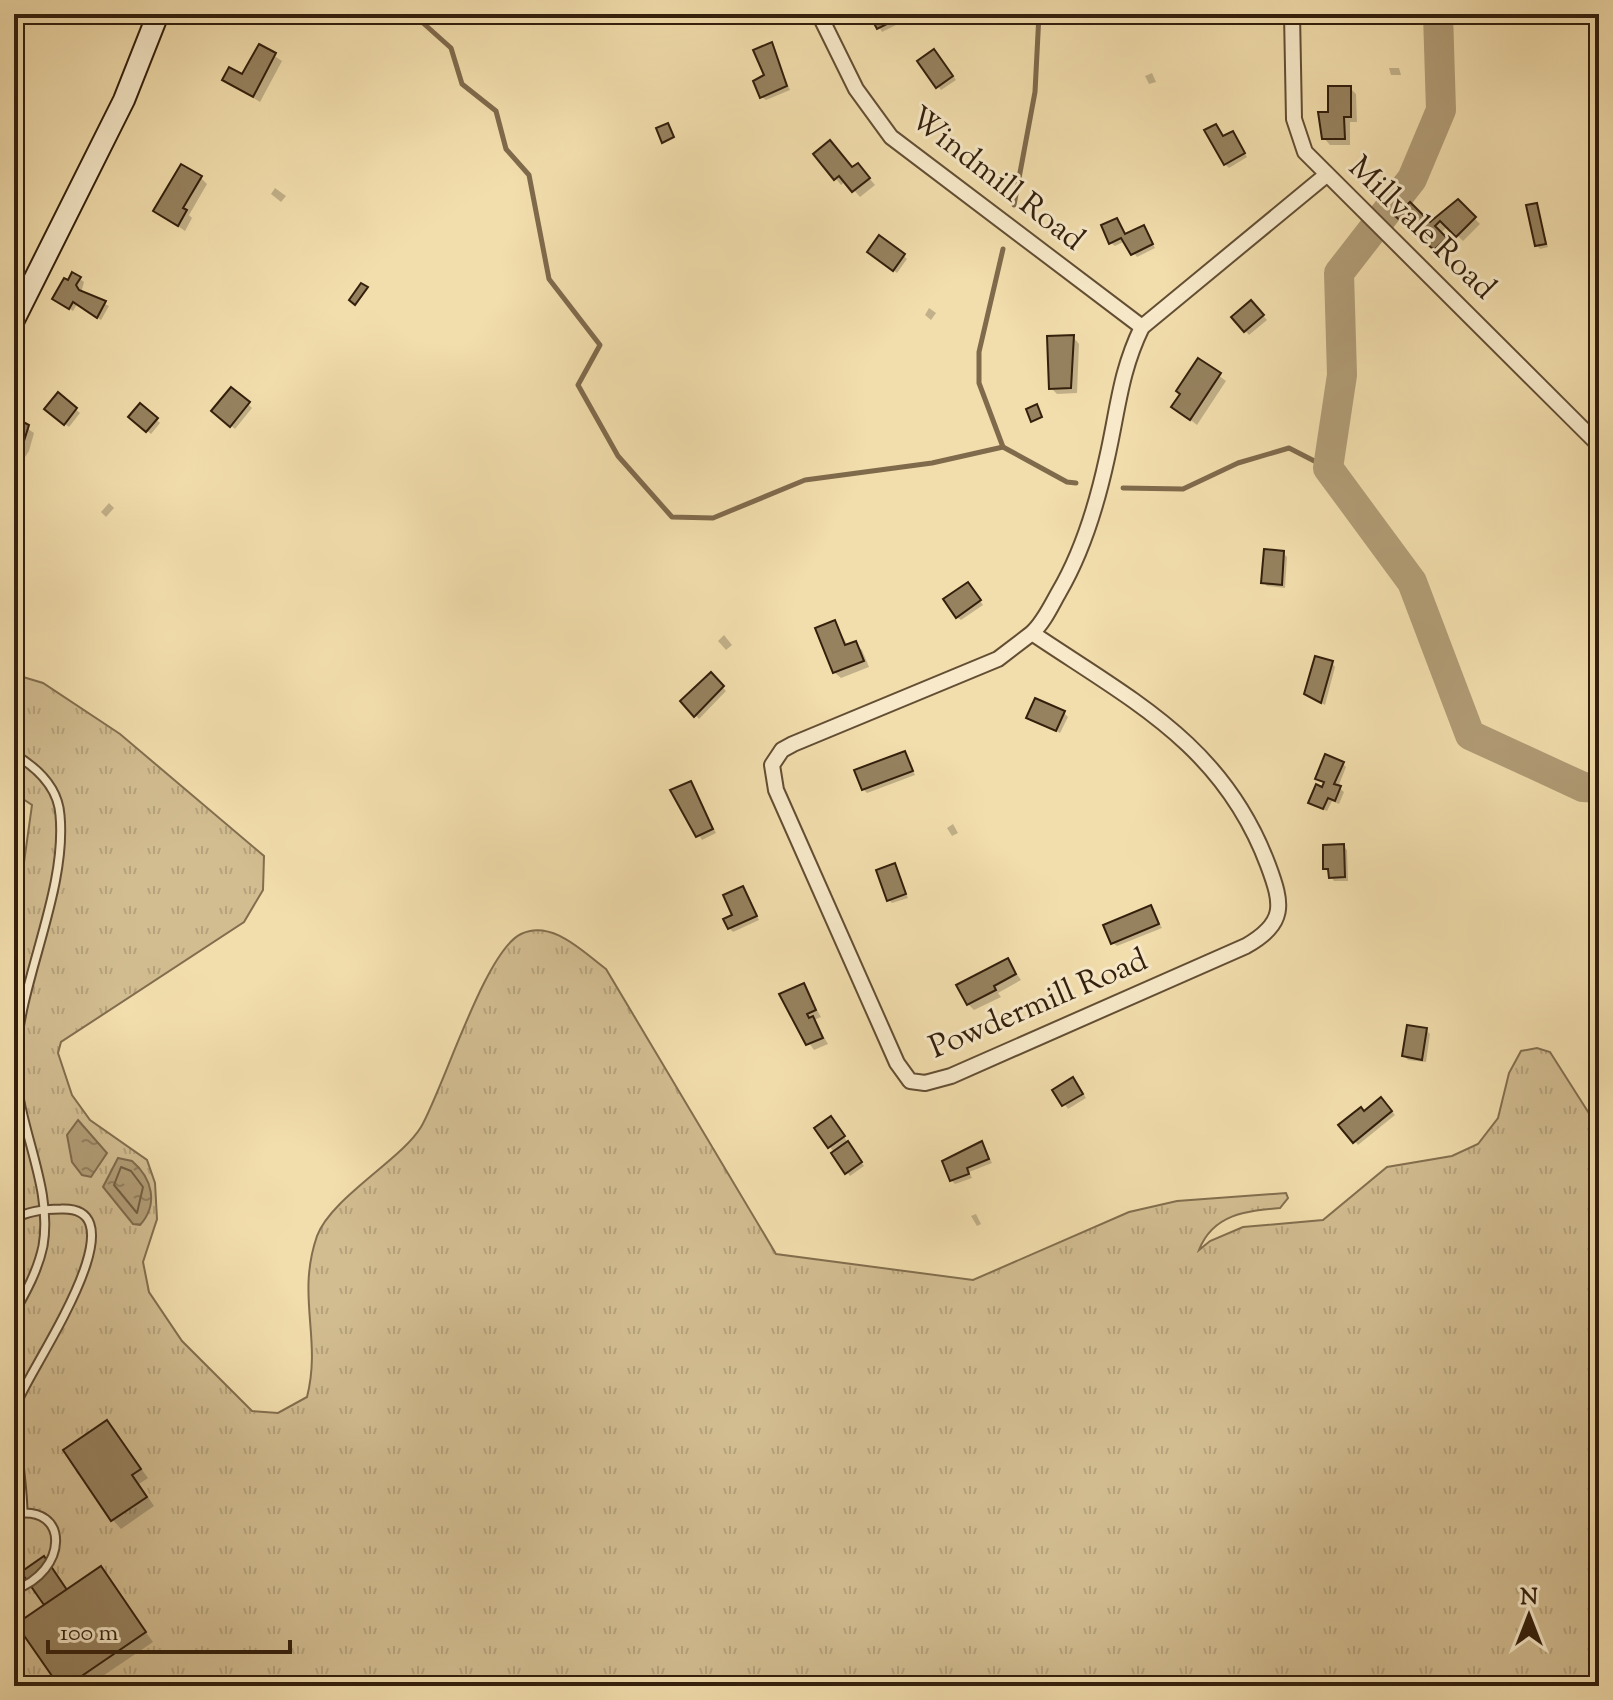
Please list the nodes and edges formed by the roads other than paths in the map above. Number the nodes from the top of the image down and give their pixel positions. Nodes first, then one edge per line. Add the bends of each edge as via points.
1 (158, 14) edge
2 (819, 14) edge
3 (1292, 14) edge
4 (1325, 176) junction
5 (14, 320) edge
6 (1142, 327) junction
7 (1599, 445) edge
8 (1032, 633) junction
9 (14, 754) edge
10 (43, 1210) junction
11 (14, 1219) edge
12 (14, 1313) edge
13 (23, 1513) junction
14 (14, 1514) edge
15 (14, 1590) edge

1 - 5 street via 124,100
2 - 6 street, Windmill Road via 856,89 891,137
3 - 4 street, Millvale Road via 1294,119 1305,152
4 - 6 street, Powdermill Road
4 - 7 street, Millvale Road
6 - 8 street, Powdermill Road via 1117,394 1091,519 1066,580
8 - 8 street, Powdermill Road via 1147,710 1204,756 1227,784 1266,858 1279,893 1278,916 1273,927 1246,946 951,1076 910,1081 897,1063 797,840 776,790 772,765 793,744 998,659
9 - 10 lane via 45,779 60,815 53,879 16,1059
10 - 11 lane
10 - 12 lane via 41,1256
10 - 13 lane via 67,1208 80,1214 90,1241 71,1307 18,1402
13 - 14 lane
13 - 15 lane via 47,1522 56,1552 47,1569

